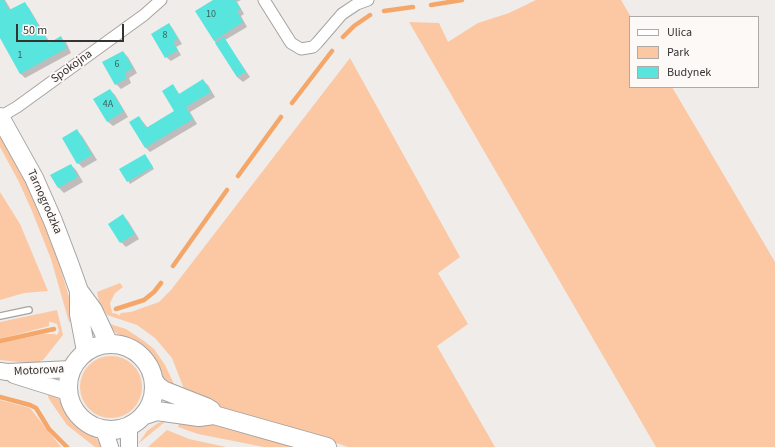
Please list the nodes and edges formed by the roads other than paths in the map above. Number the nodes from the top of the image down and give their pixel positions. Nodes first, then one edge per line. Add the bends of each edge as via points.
1 (161, 0) edge
2 (264, 0) edge
3 (368, 0) edge
4 (0, 117) edge
5 (79, 291) junction
6 (29, 310) dead end
7 (0, 316) edge
8 (109, 344) junction
9 (86, 352) junction
10 (72, 369) junction
11 (3, 372) edge
12 (154, 381) junction
13 (68, 392) junction
14 (145, 415) junction
15 (214, 415) junction
16 (129, 426) junction
17 (104, 430) junction
18 (110, 447) edge
19 (129, 447) edge
20 (327, 447) edge

1 - 4 street, Spokojna via 144,15
2 - 3 street via 288,39 301,49 313,47 342,14
4 - 5 main road, Tarnogrodzka via 34,178 63,245
5 - 8 main road, Tarnogrodzka via 94,310
5 - 9 main road, Tarnogrodzka via 79,314
6 - 7 lane
8 - 9 main road
8 - 12 main road via 125,346 139,354 149,366
9 - 10 main road
10 - 11 street, Motorowa
10 - 13 main road
11 - 13 street, Motorowa
12 - 14 main road via 153,399
12 - 15 main road via 163,390 206,407
13 - 17 main road via 72,406 81,419
14 - 15 main road via 157,411 199,417
14 - 16 main road
15 - 20 main road
16 - 17 main road via 119,430
16 - 19 street
17 - 18 street

